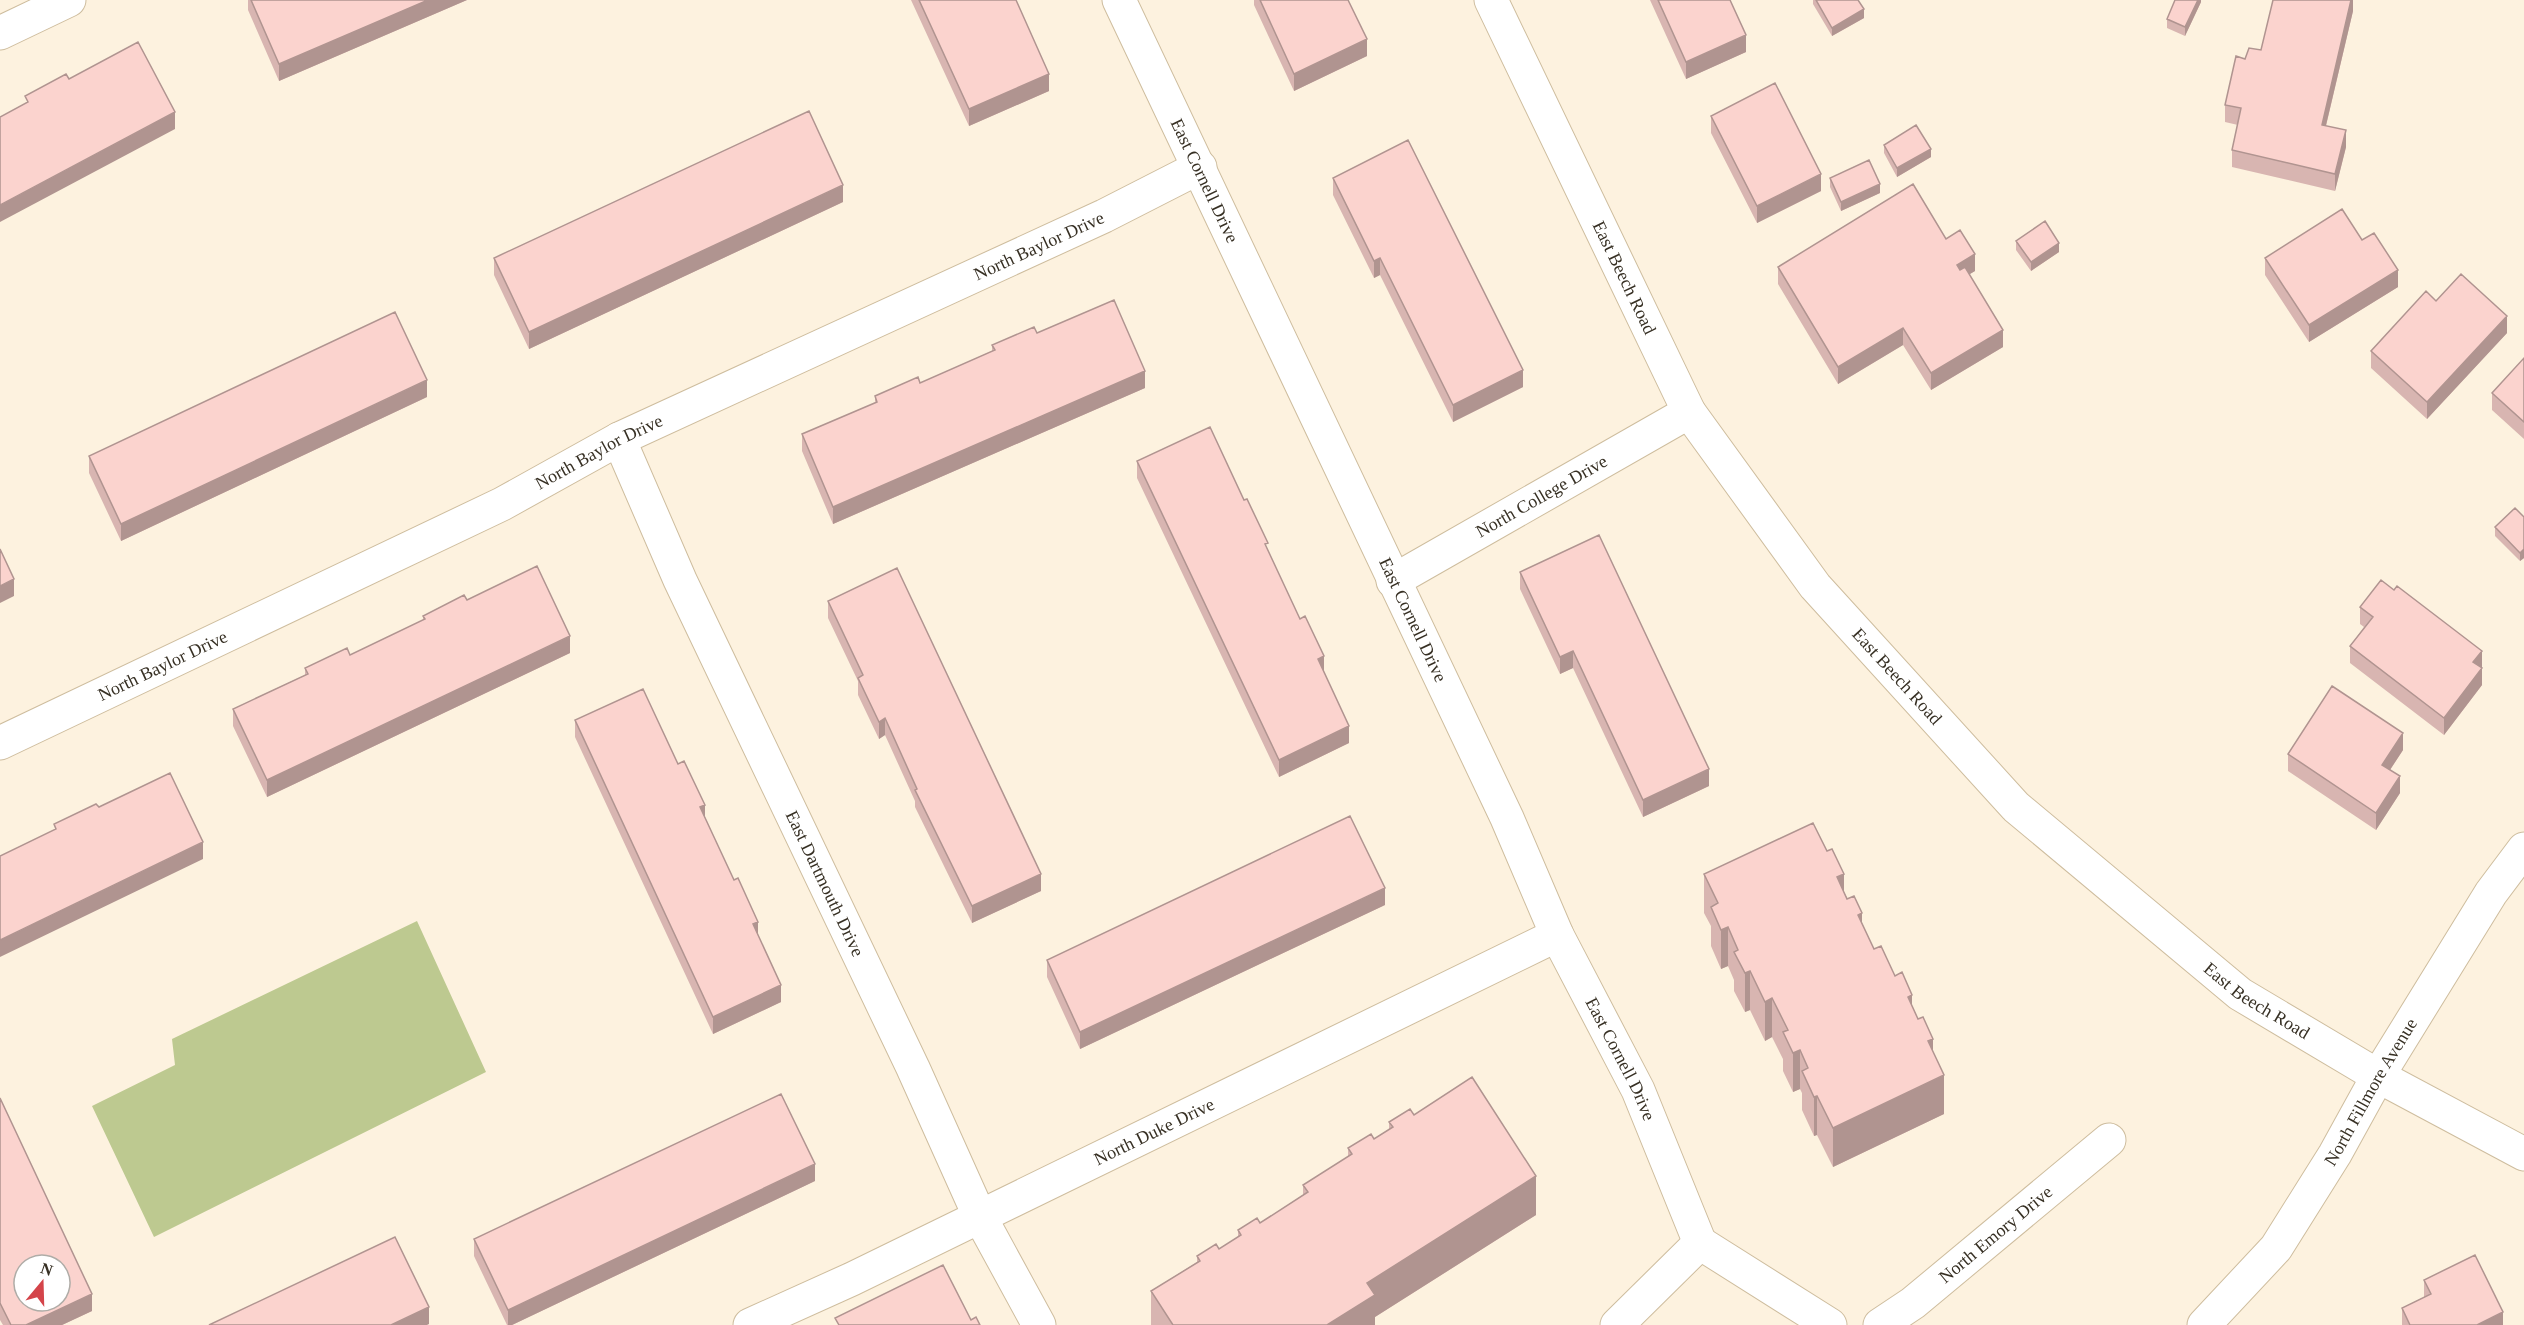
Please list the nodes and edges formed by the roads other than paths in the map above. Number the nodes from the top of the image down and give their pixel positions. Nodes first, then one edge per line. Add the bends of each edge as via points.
1 (69, 0) edge
2 (1119, 0) edge
3 (1491, 0) edge
4 (0, 33) edge
5 (1200, 167) junction
6 (1689, 412) junction
7 (619, 439) junction
8 (1394, 581) junction
9 (0, 743) edge
10 (2524, 849) edge
11 (1557, 935) junction
12 (2378, 1076) junction
13 (2109, 1140) dead end
14 (2524, 1154) edge
15 (979, 1215) junction
16 (1700, 1243) junction
17 (750, 1325) edge
18 (1039, 1325) edge
19 (1617, 1325) edge
20 (1830, 1325) edge
21 (1880, 1325) edge
22 (2204, 1325) edge

1 - 4 street
2 - 5 street, East Cornell Drive
3 - 6 street, East Beech Road
5 - 7 street, North Baylor Drive via 1104,216
5 - 8 street, East Cornell Drive
6 - 8 street, North College Drive
6 - 12 street, East Beech Road via 1815,586 2016,807 2240,994
7 - 9 street, North Baylor Drive via 502,504
7 - 15 street, East Dartmouth Drive via 680,580
8 - 11 street, East Cornell Drive via 1507,818
10 - 12 street, North Fillmore Avenue via 2491,893
11 - 15 street, North Duke Drive
11 - 16 street, East Cornell Drive via 1638,1090
12 - 14 street, East Beech Road
12 - 22 street, North Fillmore Avenue via 2276,1248
13 - 21 street, North Emory Drive via 1913,1303
15 - 17 street, North Duke Drive
15 - 18 street, East Dartmouth Drive
16 - 19 street
16 - 20 street

